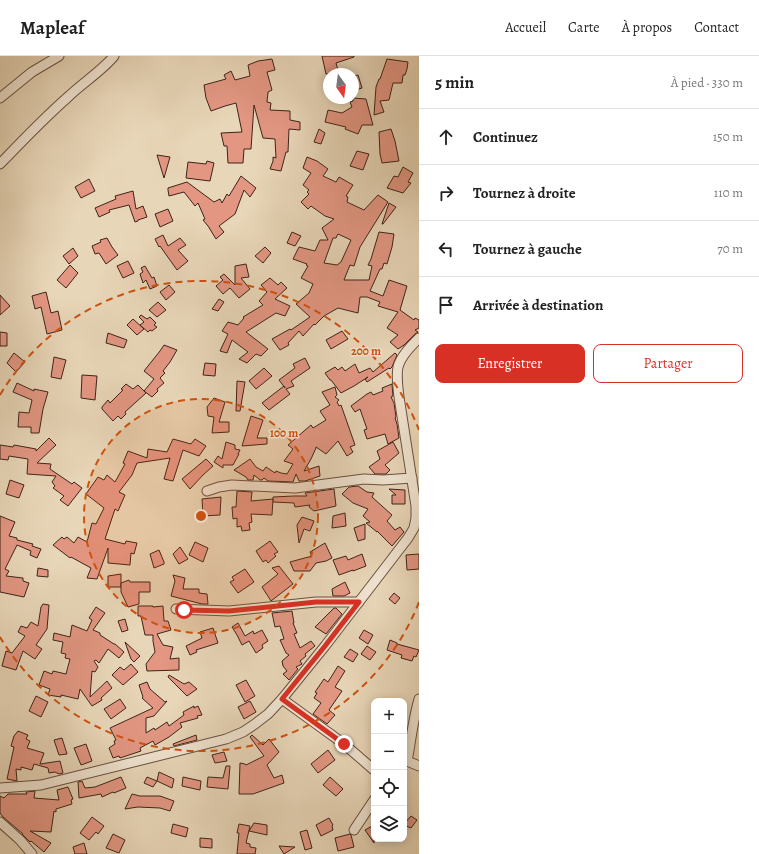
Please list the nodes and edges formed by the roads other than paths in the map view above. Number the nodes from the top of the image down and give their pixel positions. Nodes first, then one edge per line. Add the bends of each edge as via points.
1 (59, 56) edge
2 (114, 56) edge
3 (0, 98) edge
4 (0, 164) edge
5 (419, 338) edge
6 (412, 478) junction
7 (207, 491) dead end
8 (418, 521) edge
9 (359, 602) junction
10 (176, 608) dead end
11 (282, 699) junction
12 (419, 699) edge
13 (407, 754) edge
14 (407, 763) edge
15 (419, 766) edge
16 (371, 767) edge
17 (0, 788) edge
18 (371, 804) edge
19 (0, 822) edge
20 (354, 830) dead end
21 (32, 854) edge

1 - 3 street via 32,72
2 - 4 street
5 - 6 street via 403,357 398,367 397,380
6 - 7 street via 364,479 295,488 232,485
6 - 8 street
8 - 9 street
9 - 10 street via 316,602 229,611
9 - 11 street
11 - 16 street via 344,744
11 - 17 street via 255,724 226,739 41,785
12 - 13 street
14 - 15 street
18 - 20 street
19 - 21 street

